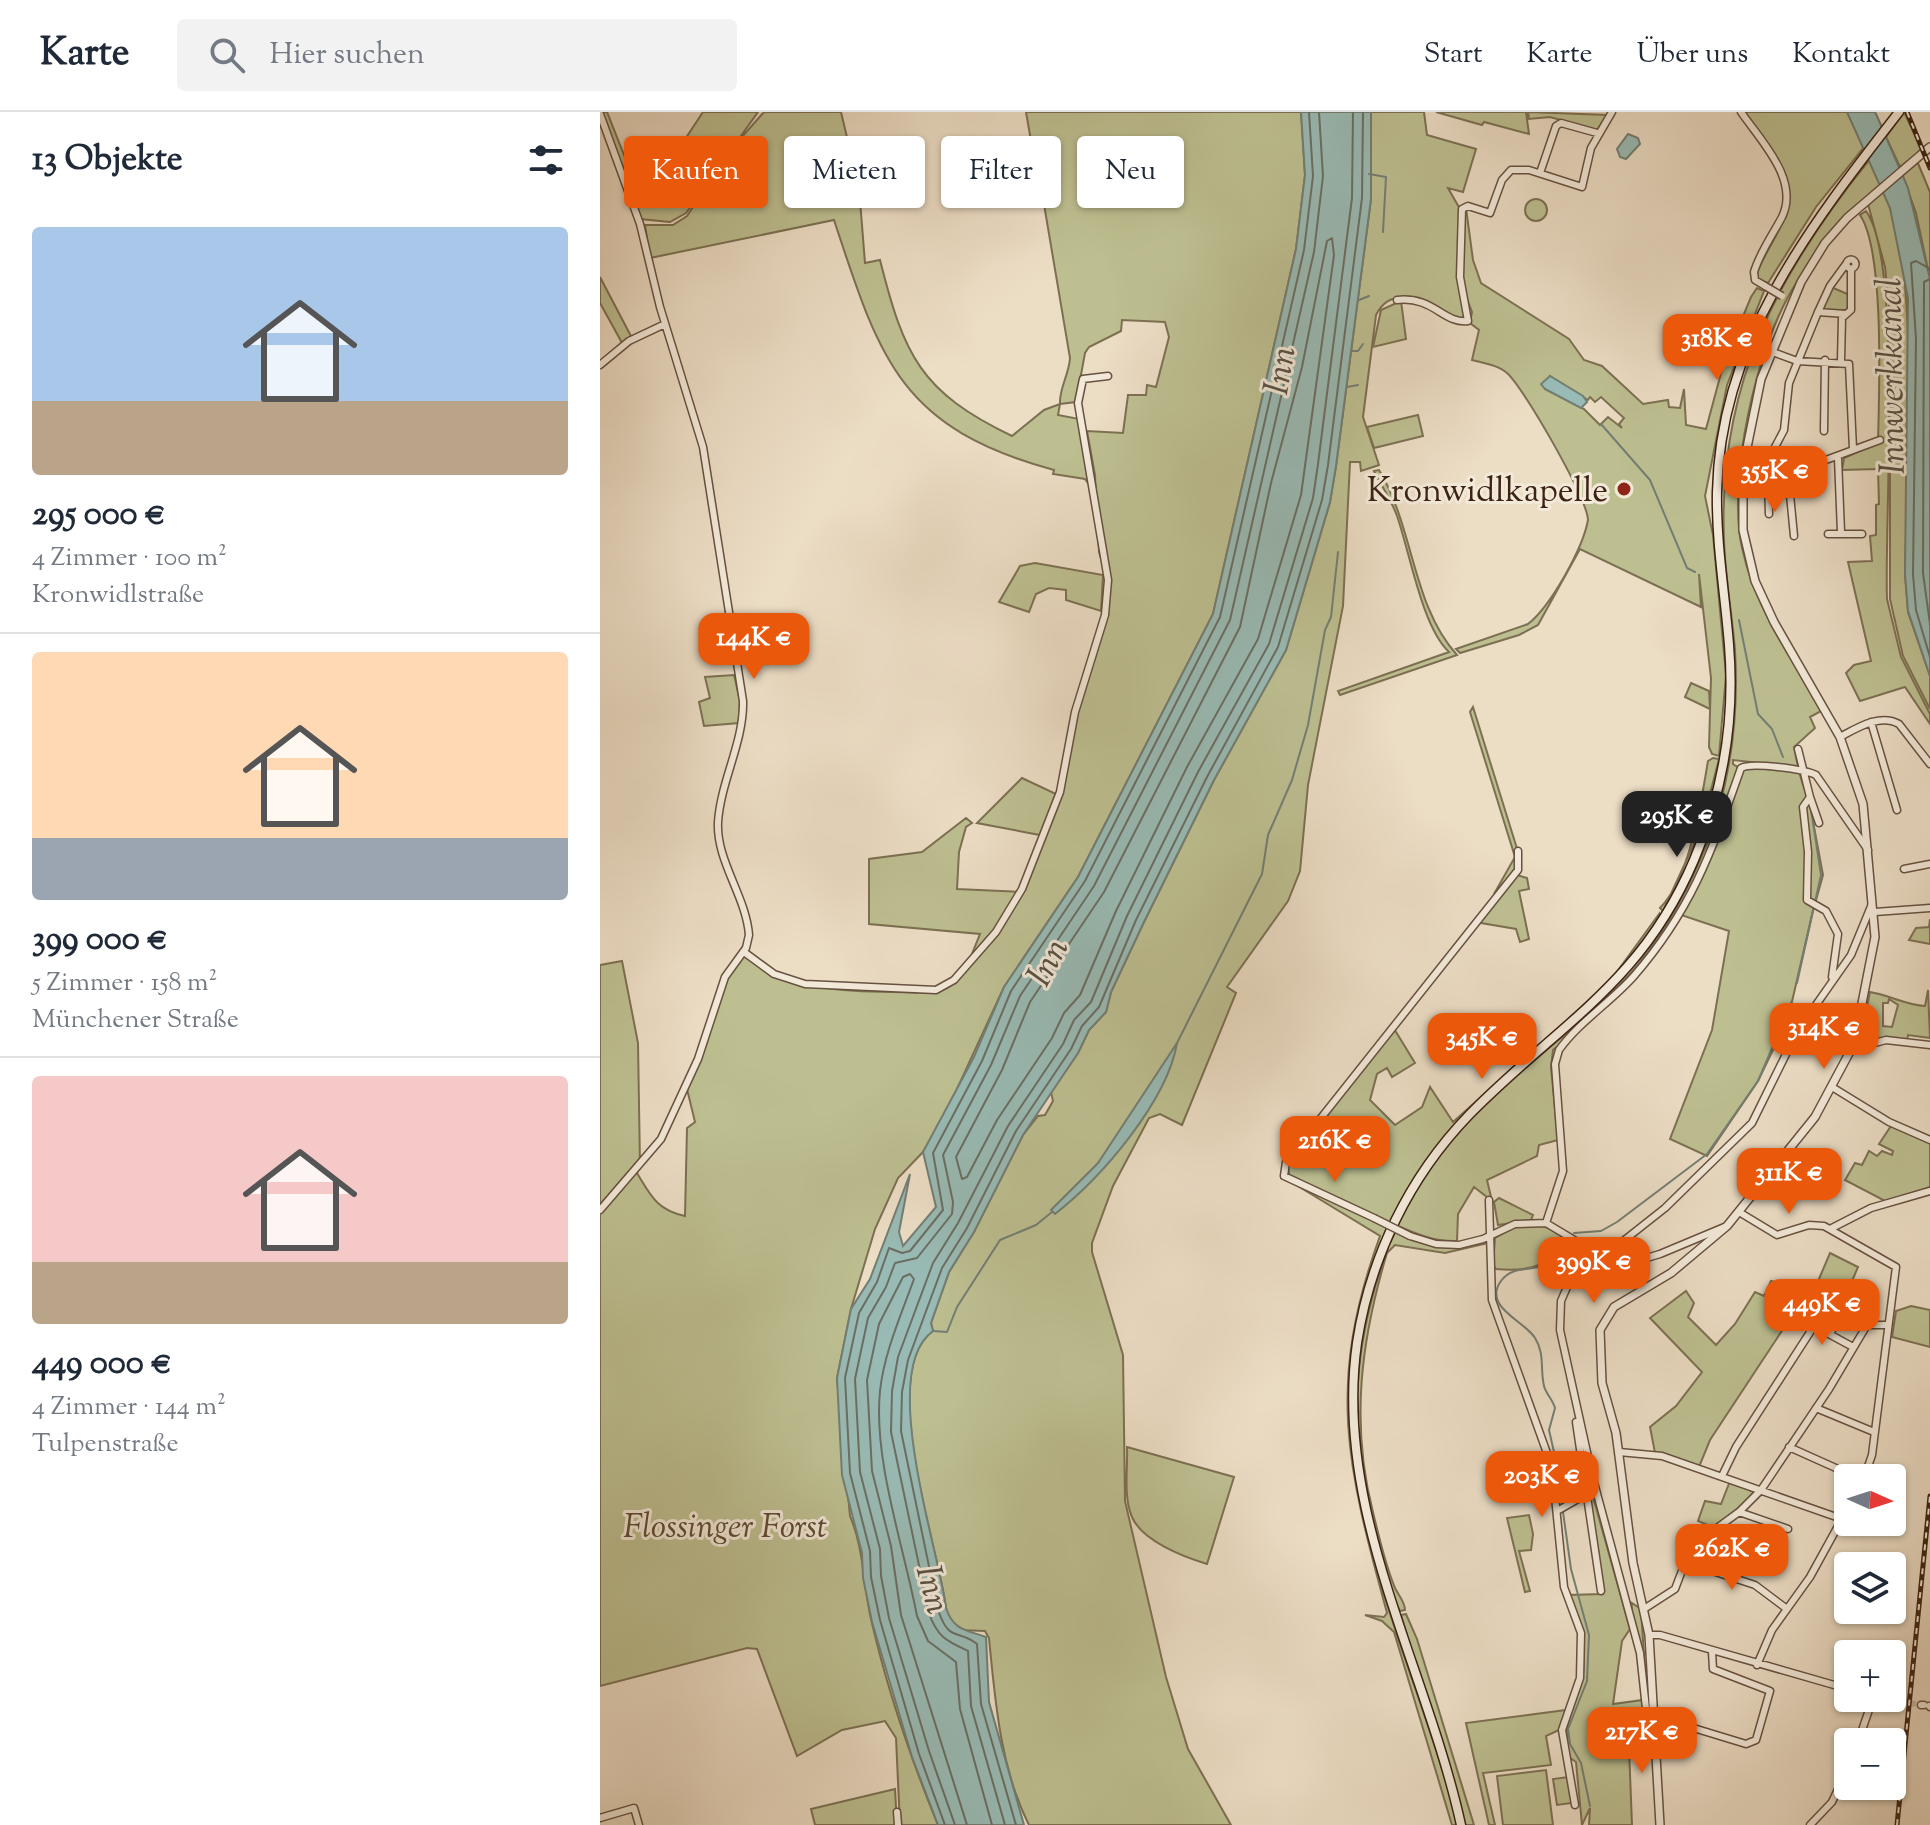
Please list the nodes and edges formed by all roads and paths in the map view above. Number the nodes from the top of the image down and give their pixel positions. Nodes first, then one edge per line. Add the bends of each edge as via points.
1 (1612, 112) edge
2 (1741, 112) edge
3 (600, 114) edge
4 (1896, 116) edge
5 (1597, 133) junction
6 (1930, 147) edge
7 (1540, 173) junction
8 (1397, 300) dead end
9 (1791, 300) junction
10 (1818, 312) junction
11 (1846, 314) junction
12 (665, 324) junction
13 (1770, 351) junction
14 (1825, 360) junction
15 (1797, 361) junction
16 (1841, 361) junction
17 (600, 365) edge
18 (1108, 376) dead end
19 (1824, 431) dead end
20 (1880, 440) dead end
21 (1853, 449) junction
22 (1838, 458) junction
23 (1788, 474) junction
24 (1742, 478) junction
25 (1771, 478) junction
26 (1769, 514) dead end
27 (1841, 532) junction
28 (1828, 534) dead end
29 (1862, 534) dead end
30 (1794, 536) dead end
31 (1871, 722) junction
32 (1840, 737) junction
33 (1798, 749) dead end
34 (1930, 764) edge
35 (1802, 770) junction
36 (1810, 797) junction
37 (1897, 810) dead end
38 (1819, 823) dead end
39 (1868, 850) junction
40 (1518, 851) dead end
41 (1930, 864) edge
42 (1904, 869) dead end
43 (1874, 899) junction
44 (1930, 908) edge
45 (1875, 912) junction
46 (744, 952) junction
47 (1832, 981) junction
48 (1854, 1044) junction
49 (1930, 1045) edge
50 (1832, 1087) junction
51 (1930, 1140) edge
52 (1930, 1191) edge
53 (1489, 1200) dead end
54 (600, 1210) edge
55 (1739, 1212) junction
56 (1546, 1223) junction
57 (1727, 1226) junction
58 (1830, 1229) junction
59 (1492, 1234) junction
60 (1584, 1248) junction
61 (1603, 1257) junction
62 (1849, 1298) dead end
63 (1805, 1321) dead end
64 (1888, 1325) junction
65 (1814, 1326) junction
66 (1830, 1334) junction
67 (1853, 1347) junction
68 (1816, 1408) junction
69 (1579, 1420) junction
70 (1874, 1432) junction
71 (1789, 1447) junction
72 (1619, 1452) junction
73 (1865, 1464) edge
74 (1834, 1466) edge
75 (1722, 1476) junction
76 (1761, 1490) junction
77 (1585, 1495) junction
78 (1558, 1510) junction
79 (1739, 1512) junction
80 (1834, 1516) edge
81 (1788, 1529) dead end
82 (1834, 1534) edge
83 (1685, 1562) junction
84 (1601, 1591) dead end
85 (1644, 1609) junction
86 (1787, 1609) junction
87 (1649, 1635) junction
88 (1712, 1652) junction
89 (1757, 1665) junction
90 (1834, 1685) edge
91 (1654, 1716) junction
92 (1655, 1732) junction
93 (1834, 1798) edge
94 (1575, 1805) dead end
95 (897, 1812) dead end
96 (600, 1818) edge
97 (639, 1825) edge
98 (898, 1825) edge
99 (1461, 1825) edge
100 (1660, 1825) edge
101 (1810, 1825) edge

1 - 5 street
2 - 9 street, bridge via 1787,188 1783,214 1754,272 1755,280
3 - 12 street via 637,213
4 - 99 main road via 1781,274 1731,390 1717,491 1729,720 1717,794 1695,858 1667,914 1631,966 1477,1107 1428,1165 1395,1220 1365,1305 1353,1397 1359,1480
5 - 7 street via 1556,126
5 - 7 street via 1582,187
6 - 9 street via 1868,198 1825,243
7 - 8 street via 1508,172 1490,213 1462,209 1460,277 1468,321 1454,320 1423,300
9 - 13 street
10 - 11 street
10 - 11 street via 1830,286 1849,266 1851,310
10 - 15 street
11 - 16 street
12 - 17 street via 629,341
12 - 46 street via 703,447 743,701 718,821 749,930
13 - 15 street
13 - 24 street
14 - 15 street
14 - 16 street
14 - 19 street
15 - 25 street
16 - 21 street via 1850,368
18 - 46 street via 1083,379 1078,403 1108,580 1105,615 1075,712 1060,792 1006,919 954,980 936,990 805,984 774,974
20 - 21 street
21 - 22 street
22 - 23 street
22 - 27 street
23 - 25 street
23 - 30 street
24 - 25 street
24 - 32 street via 1744,544 1760,594
25 - 26 street
27 - 28 street
27 - 29 street
31 - 32 street
31 - 34 street via 1896,722
31 - 37 street
32 - 39 street via 1862,798
33 - 35 street
35 - 36 street
35 - 39 street via 1826,784
35 - 56 street via 1742,766 1711,854 1672,925 1632,978 1559,1050 1555,1064 1563,1171
36 - 38 street
36 - 47 street via 1803,807 1807,897 1827,913 1839,939
39 - 43 street
40 - 59 street, bridge via 1518,870 1292,1151 1284,1176 1410,1236 1452,1245
41 - 42 street
43 - 45 street
43 - 47 street via 1851,955
44 - 45 street
45 - 48 street via 1873,953
46 - 54 street via 725,977 698,1059 661,1139
47 - 61 street via 1797,1032 1765,1101 1743,1133 1665,1208
48 - 49 street via 1886,1040
48 - 50 street
50 - 51 street
50 - 55 street via 1811,1122
52 - 58 street via 1871,1208
53 - 59 street
55 - 57 street
55 - 58 street via 1775,1235 1809,1225
56 - 59 street via 1515,1224
56 - 60 street
57 - 61 street via 1636,1262 1620,1264
57 - 72 street via 1603,1319 1598,1345 1601,1375
58 - 64 street via 1895,1265
59 - 78 street via 1492,1300 1552,1467
60 - 61 street
60 - 69 street via 1559,1312
62 - 66 street
63 - 65 street
64 - 67 street via 1867,1325
64 - 70 street
65 - 66 street
65 - 75 street
66 - 67 street
67 - 68 street
68 - 70 street
68 - 71 street
69 - 77 street
69 - 92 street via 1640,1653 1648,1727
70 - 73 street
71 - 74 street
71 - 76 street
72 - 75 street via 1658,1455
72 - 85 street
75 - 76 street
76 - 79 street
76 - 80 street
77 - 78 street
77 - 84 street
78 - 94 street via 1564,1587 1582,1638 1580,1678 1562,1730
79 - 81 street
79 - 83 street via 1691,1547
82 - 86 street
83 - 85 street via 1675,1589
83 - 86 street via 1755,1585
85 - 87 street
86 - 89 street
87 - 88 street
87 - 91 street
88 - 89 street
88 - 91 street via 1713,1669 1770,1691 1756,1740 1746,1744
89 - 90 street
91 - 92 street
92 - 100 street
93 - 101 street
95 - 98 street
96 - 97 street via 632,1808

